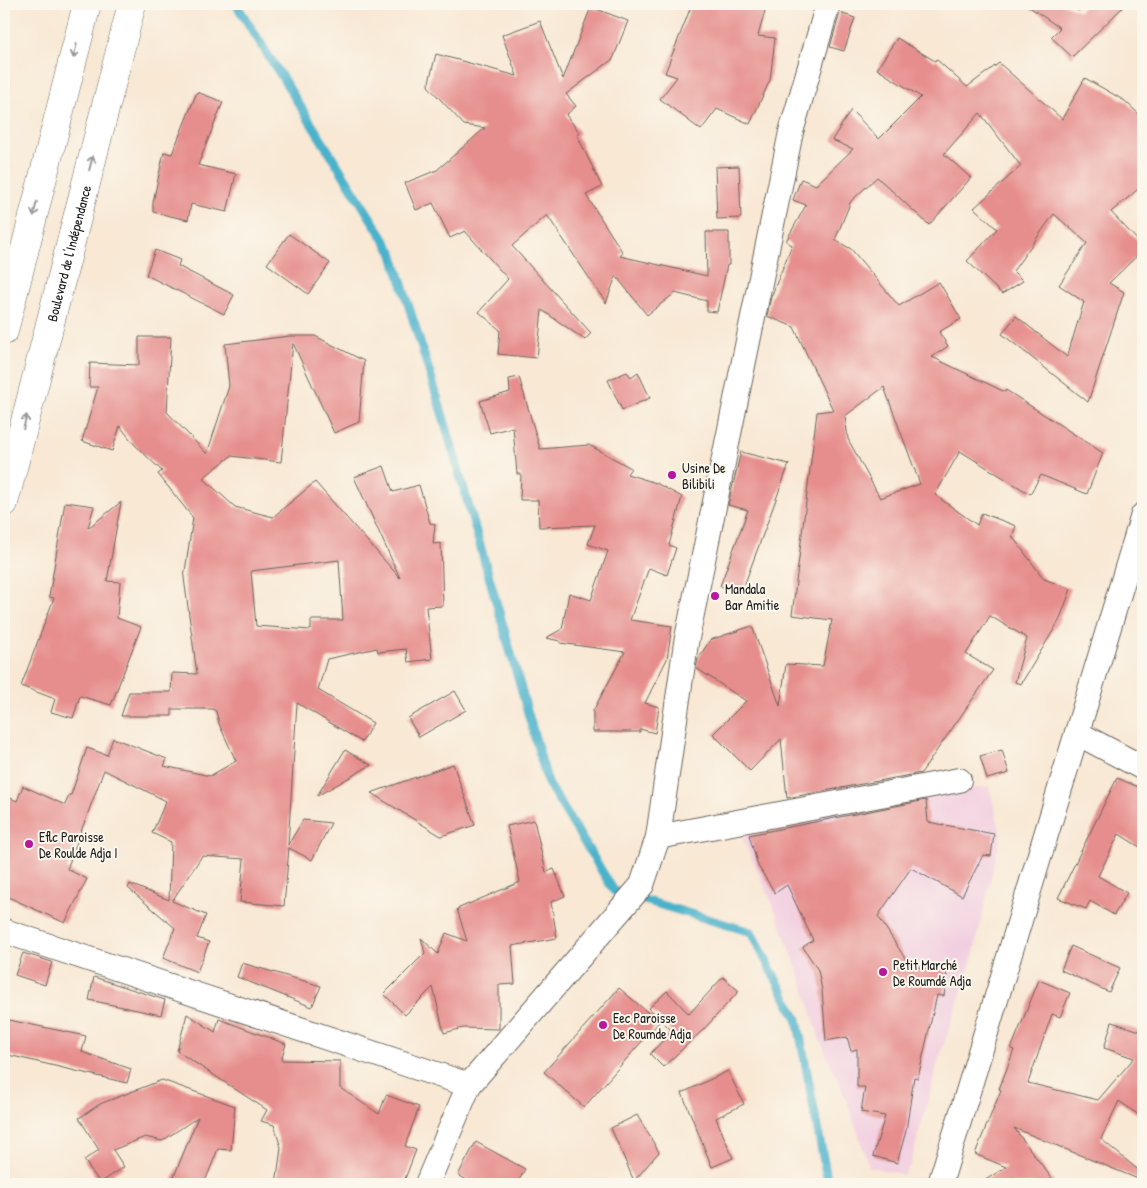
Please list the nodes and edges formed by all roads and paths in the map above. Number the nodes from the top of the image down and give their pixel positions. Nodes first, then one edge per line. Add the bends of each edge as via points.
1 (87, 4) edge
2 (132, 4) edge
3 (828, 4) edge
4 (4, 331) edge
5 (4, 503) edge
6 (1143, 515) edge
7 (1077, 733) junction
8 (1143, 768) edge
9 (959, 780) dead end
10 (658, 837) junction
11 (4, 931) edge
12 (469, 1085) junction
13 (427, 1184) edge
14 (940, 1184) edge

1 -> 4 main road
5 -> 2 main road, Boulevard de l'Indépendance
3 - 10 street via 790,132 686,643
6 - 7 street
7 - 8 street
7 - 14 street
9 - 10 street
10 - 12 street via 642,885
11 - 12 street
12 - 13 street

